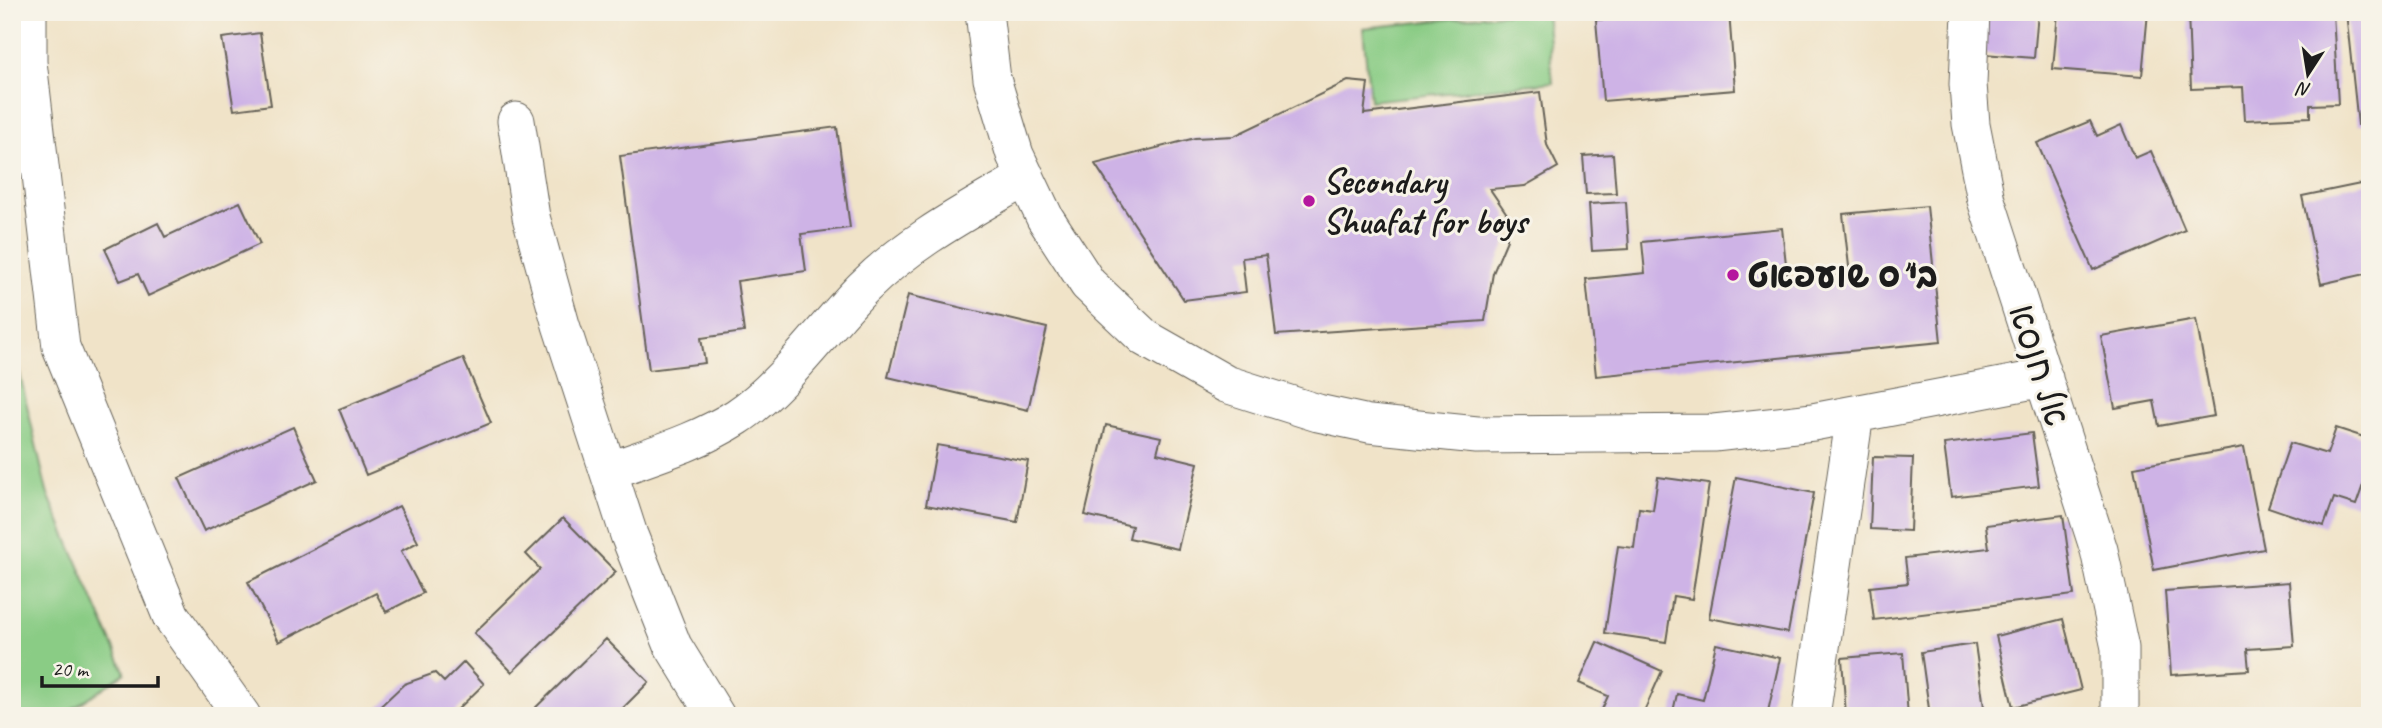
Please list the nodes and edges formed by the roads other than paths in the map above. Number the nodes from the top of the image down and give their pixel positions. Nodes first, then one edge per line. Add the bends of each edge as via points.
1 (27, 12) edge
2 (984, 12) edge
3 (1971, 12) edge
4 (516, 121) dead end
5 (1026, 177) junction
6 (2044, 378) junction
7 (1854, 414) junction
8 (609, 471) junction
9 (242, 716) edge
10 (716, 716) edge
11 (1811, 716) edge
12 (2120, 716) edge

1 - 9 street via 28,62 61,347 171,617
2 - 5 street via 992,79
3 - 6 street, אל חנסא via 1971,124 1986,200
4 - 8 street via 531,217
5 - 7 street via 1045,218 1088,284 1145,338 1226,384 1318,413 1369,424 1477,435 1714,433
5 - 8 street via 920,240 865,286 768,392 737,417 688,442
6 - 7 street
6 - 12 street, אל חנסא via 2099,550 2120,648
7 - 11 street
8 - 10 street via 673,646

